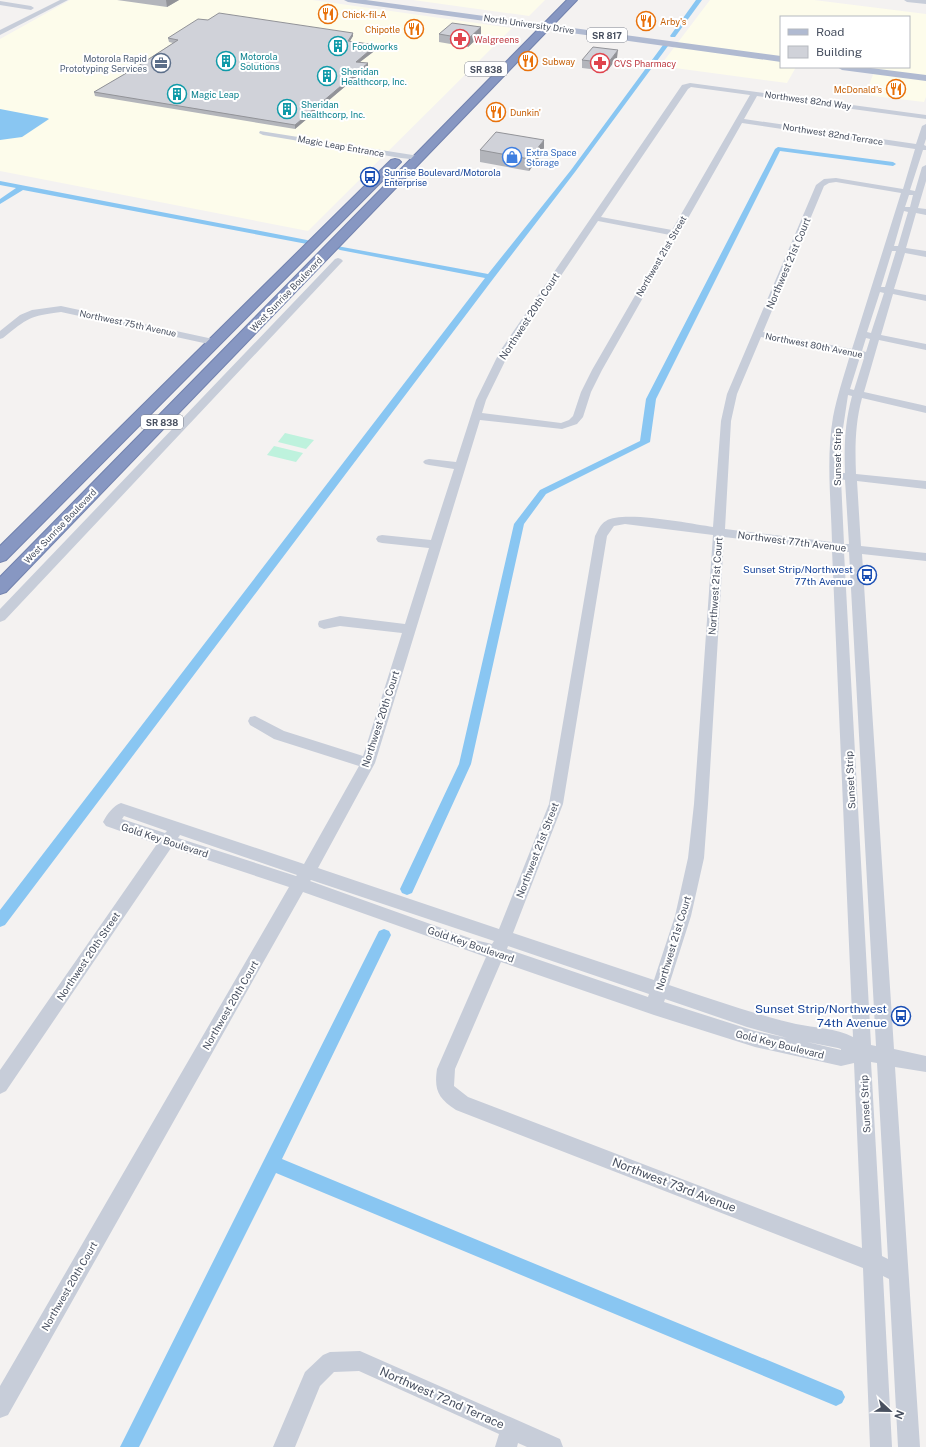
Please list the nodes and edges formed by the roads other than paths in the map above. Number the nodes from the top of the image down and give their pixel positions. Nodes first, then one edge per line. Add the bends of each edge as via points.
1 (56, 0) edge
2 (65, 0) edge
3 (348, 0) edge
4 (572, 0) edge
5 (907, 0) edge
6 (380, 1) edge
7 (926, 2) edge
8 (0, 4) edge
9 (31, 8) dead end
10 (535, 20) junction
11 (548, 24) junction
12 (0, 32) edge
13 (520, 35) dead end
14 (780, 53) edge
15 (780, 59) edge
16 (850, 68) edge
17 (893, 68) edge
18 (926, 72) edge
19 (926, 78) edge
20 (690, 85) joint
21 (754, 93) junction
22 (926, 117) edge
23 (739, 120) junction
24 (926, 126) edge
25 (263, 133) dead end
26 (923, 147) edge
27 (416, 152) junction
28 (401, 156) junction
29 (915, 161) junction
30 (926, 162) edge
31 (926, 167) edge
32 (912, 192) junction
33 (906, 209) junction
34 (926, 212) edge
35 (595, 218) junction
36 (674, 233) junction
37 (895, 249) junction
38 (926, 254) edge
39 (338, 261) dead end
40 (883, 290) junction
41 (926, 298) edge
42 (43, 313) junction
43 (227, 329) junction
44 (758, 334) junction
45 (0, 336) edge
46 (869, 336) junction
47 (210, 346) junction
48 (0, 347) edge
49 (926, 347) edge
50 (233, 348) junction
51 (863, 355) junction
52 (247, 356) junction
53 (845, 392) junction
54 (858, 394) junction
55 (926, 410) edge
56 (476, 416) junction
57 (429, 462) dead end
58 (460, 466) junction
59 (836, 476) junction
60 (851, 477) junction
61 (926, 485) edge
62 (611, 522) joint
63 (719, 531) junction
64 (382, 539) dead end
65 (437, 545) junction
66 (838, 547) junction
67 (855, 548) junction
68 (0, 556) edge
69 (926, 557) edge
70 (0, 588) edge
71 (0, 617) edge
72 (324, 624) dead end
73 (410, 629) junction
74 (255, 721) dead end
75 (368, 763) junction
76 (172, 834) joint
77 (304, 878) junction
78 (500, 946) junction
79 (659, 990) junction
80 (654, 1007) junction
81 (863, 1052) junction
82 (886, 1057) junction
83 (926, 1064) edge
84 (0, 1085) edge
85 (450, 1096) joint
86 (872, 1262) junction
87 (898, 1273) junction
88 (0, 1407) edge
89 (508, 1438) edge
90 (284, 1447) edge
91 (552, 1447) edge
92 (881, 1447) edge
93 (909, 1447) edge

1 - 12 street
2 - 12 street
3 - 6 main road, North University Drive / SR 817
4 - 11 highway, West Sunrise Boulevard
5 - 7 street
6 - 10 main road, North University Drive / SR 817
6 - 10 main road, North University Drive / SR 817
8 - 9 street
10 - 11 main road, North University Drive / SR 817
10 - 13 highway
11 - 14 main road, North University Drive / SR 817
11 - 15 main road, North University Drive / SR 817
11 - 27 highway, West Sunrise Boulevard / SR 838
16 - 19 main road
17 - 18 main road
20 - 21 street, Northwest 82nd Way
20 - 35 street, Northwest 20th Court via 685,87
21 - 22 street, Northwest 82nd Way
21 - 23 street, Northwest 21st Street
23 - 26 street, Northwest 82nd Terrace
23 - 36 street, Northwest 21st Street
24 - 26 street, Sunset Strip
25 - 28 street, Magic Leap Entrance
26 - 29 street, Sunset Strip
27 - 28 highway, West Sunrise Boulevard / SR 838
27 - 50 highway, West Sunrise Boulevard / SR 838
28 - 43 highway, West Sunrise Boulevard / SR 838
29 - 30 street
29 - 32 street, Sunset Strip
31 - 32 street, Sunset Strip
32 - 33 street, Sunset Strip
32 - 44 street, Northwest 21st Court via 836,180 820,185
33 - 34 street
33 - 37 street, Sunset Strip
35 - 36 street
35 - 56 street, Northwest 20th Court via 505,351 480,400
36 - 56 street, Northwest 21st Street via 597,370 578,417 573,422 562,426
37 - 38 street
37 - 40 street, Sunset Strip
39 - 52 street
40 - 41 street
40 - 46 street, Sunset Strip
42 - 45 street via 23,317
42 - 47 street, Northwest 75th Avenue
42 - 48 street
43 - 47 highway, West Sunrise Boulevard / SR 838
43 - 50 highway
44 - 51 street, Northwest 80th Avenue
44 - 63 street, Northwest 21st Court via 732,394 726,421
46 - 49 street
46 - 51 street, Sunset Strip
47 - 68 highway, West Sunrise Boulevard / SR 838
50 - 52 street
50 - 70 highway, West Sunrise Boulevard / SR 838
51 - 53 street, Sunset Strip
51 - 54 street, Sunset Strip
52 - 71 street
53 - 54 street
53 - 59 street, Sunset Strip via 836,425
54 - 55 street
54 - 60 street, Sunset Strip via 850,435
56 - 58 street, Northwest 20th Court
57 - 58 street
58 - 65 street, Northwest 20th Court
59 - 60 street
59 - 66 street, Sunset Strip
60 - 61 street
60 - 67 street, Sunset Strip
62 - 63 street, Northwest 77th Avenue via 625,520
62 - 78 street, Northwest 21st Street via 604,528 601,536 556,804
63 - 66 street, Northwest 77th Avenue
63 - 79 street, Northwest 21st Court via 696,858 683,916
64 - 65 street
65 - 73 street, Northwest 20th Court
66 - 67 street, Northwest 77th Avenue
66 - 81 street, Sunset Strip
67 - 69 street, Northwest 77th Avenue
67 - 82 street, Sunset Strip
72 - 73 street via 340,620
73 - 75 street, Northwest 20th Court
74 - 75 street via 279,735
75 - 77 street, Northwest 20th Court
76 - 77 street, Gold Key Boulevard
76 - 84 street, Northwest 20th Street
77 - 78 street, Gold Key Boulevard via 475,947
77 - 88 street, Northwest 20th Court
78 - 79 street, Gold Key Boulevard
78 - 80 street, Gold Key Boulevard
78 - 85 street, Northwest 21st Street via 446,1069 444,1086
79 - 80 street, Northwest 21st Court
79 - 81 street, Gold Key Boulevard via 747,1019 796,1032 841,1040
80 - 81 street, Gold Key Boulevard via 755,1039 841,1058
81 - 82 street, Gold Key Boulevard
81 - 86 street, Sunset Strip
82 - 83 street, Gold Key Boulevard
82 - 87 street, Sunset Strip
85 - 86 street, Northwest 73rd Avenue via 462,1104
86 - 87 street, Northwest 73rd Avenue
86 - 92 street, Sunset Strip
87 - 93 street, Sunset Strip
89 - 90 street, Northwest 72nd Terrace via 360,1362 330,1362 312,1379
89 - 91 street, Northwest 72nd Terrace

